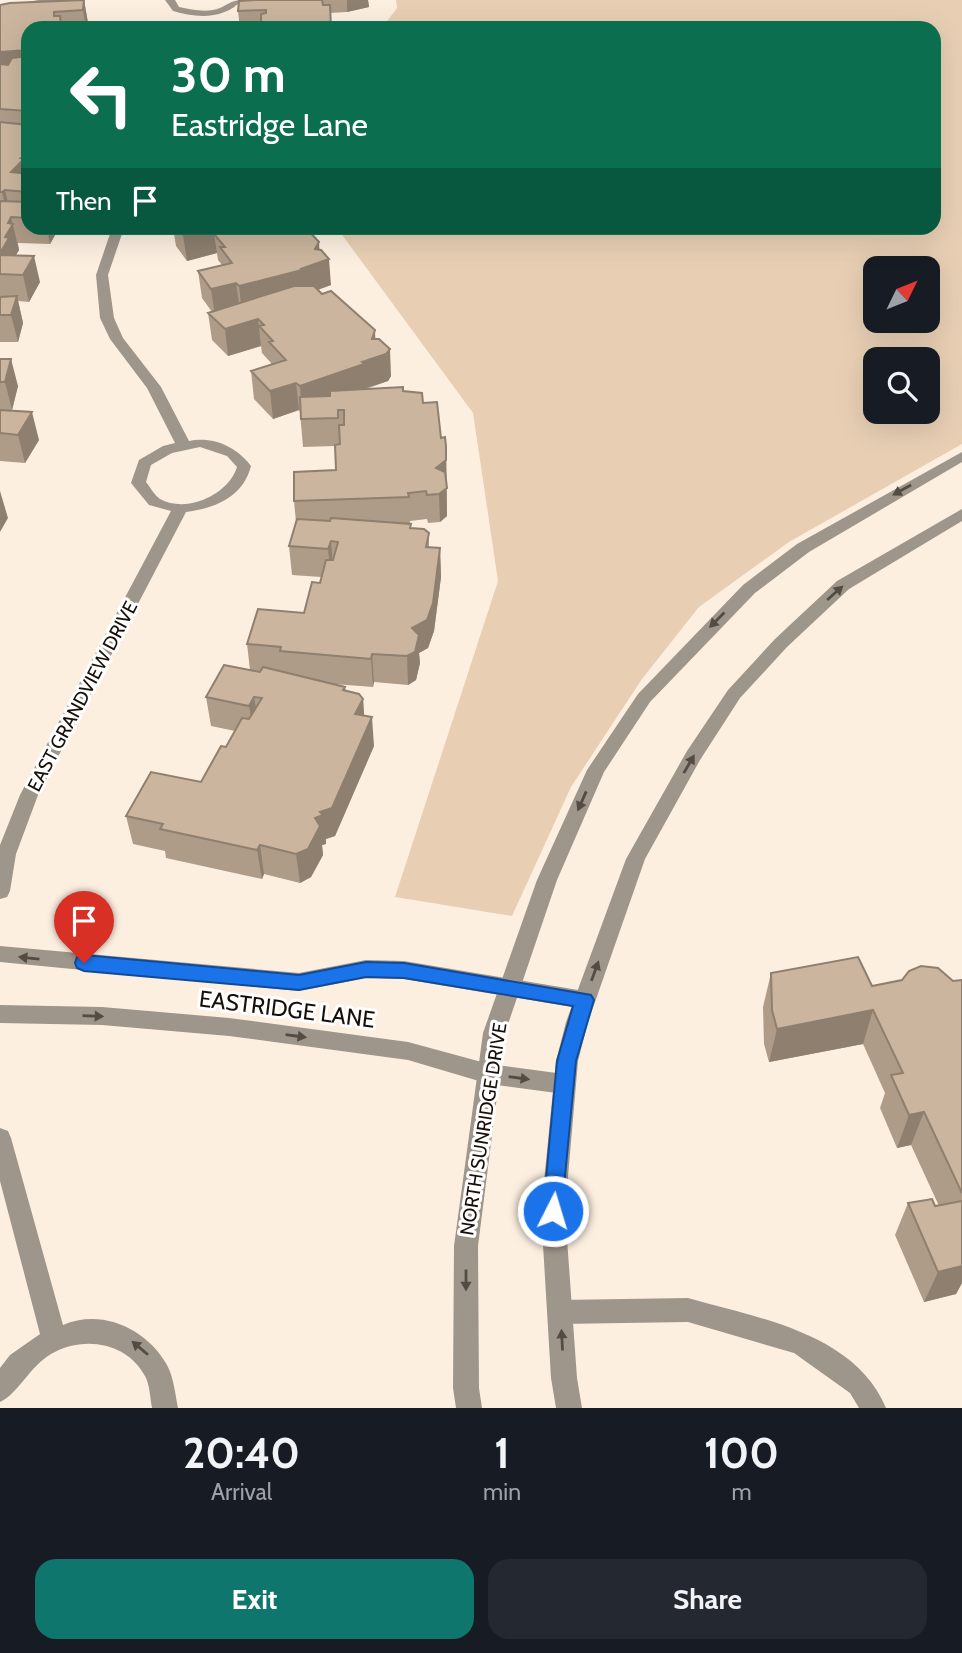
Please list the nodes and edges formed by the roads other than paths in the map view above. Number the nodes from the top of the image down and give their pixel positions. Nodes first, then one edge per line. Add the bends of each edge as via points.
1 (57, 0) edge
2 (170, 0) edge
3 (237, 0) edge
4 (0, 9) edge
5 (116, 235) edge
6 (183, 444) junction
7 (962, 456) edge
8 (181, 507) junction
9 (962, 514) edge
10 (0, 891) edge
11 (0, 954) edge
12 (509, 989) junction
13 (584, 1000) junction
14 (0, 1014) edge
15 (489, 1074) junction
16 (564, 1084) junction
17 (0, 1138) edge
18 (560, 1312) junction
19 (54, 1338) junction
20 (0, 1389) edge
21 (165, 1408) edge
22 (469, 1408) edge
23 (569, 1408) edge
24 (873, 1408) edge

1 - 4 street
2 - 3 street via 191,17
5 - 6 street via 102,275 107,318 117,339 154,387
6 - 8 street via 144,463 138,483 152,500
6 - 8 street via 218,446 232,452 245,471 232,492 218,500
7 -> 12 street, NORTH SUNRIDGE DRIVE via 803,548 749,589 645,698 596,770 547,880
8 - 10 street, EAST GRANDVIEW DRIVE via 29,795 6,854
13 -> 9 street via 636,859 693,756 734,694 843,585
12 -> 11 street, EASTRIDGE LANE via 404,970 366,969 299,982
12 - 13 street, EASTRIDGE LANE
12 - 15 street, NORTH SUNRIDGE DRIVE via 494,1033
13 - 16 street
14 -> 15 street, EASTRIDGE LANE via 102,1016 229,1027 408,1051
15 -> 16 street, EASTRIDGE LANE
15 -> 22 street, NORTH SUNRIDGE DRIVE via 466,1246
16 - 18 street via 553,1211
17 - 19 street
23 -> 18 street
18 - 24 street via 688,1310 800,1342 859,1384
19 - 20 street via 28,1354
21 -> 19 street via 164,1388 154,1362 135,1343 111,1332 82,1331

